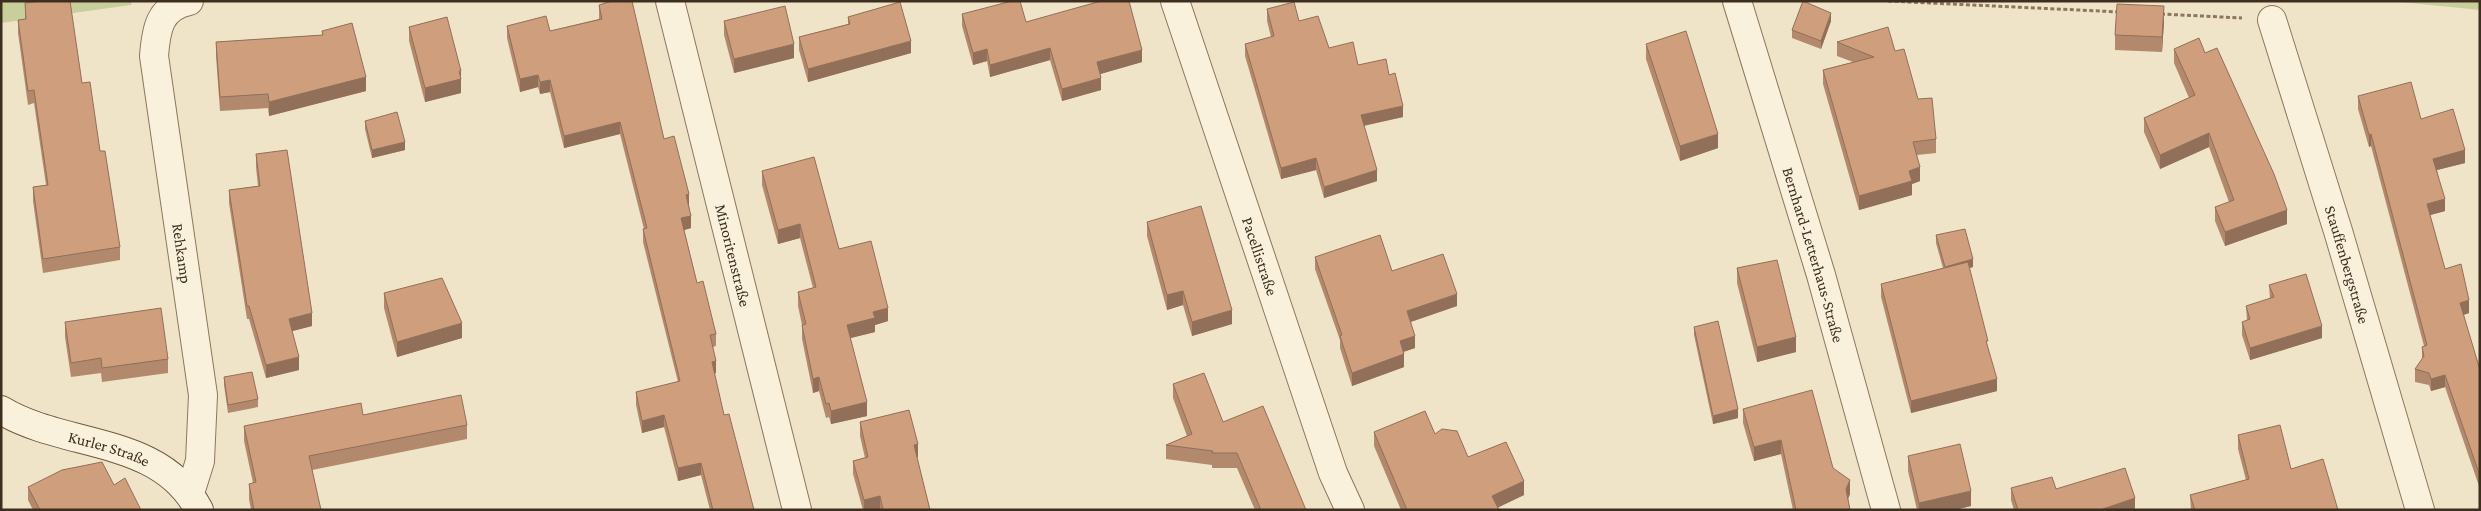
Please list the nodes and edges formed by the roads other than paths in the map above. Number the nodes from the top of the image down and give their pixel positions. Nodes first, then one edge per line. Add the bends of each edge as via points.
1 (189, 1) edge
2 (670, 1) edge
3 (1175, 1) edge
4 (1737, 1) edge
5 (2272, 20) road end
6 (1, 410) edge
7 (195, 501) edge
8 (797, 510) edge
9 (1350, 510) edge
10 (1886, 510) edge
11 (2420, 510) edge

1 - 7 street, Rehkamp via 178,3 163,16 156,34 154,56 203,395
2 - 8 street, Minoritenstraße
3 - 9 street, Pacellistraße via 1326,455
4 - 10 street, Bernhard-Letterhaus-Straße via 1822,276
5 - 11 street, Stauffenbergstraße
6 - 7 street, Kurler Straße via 34,425 147,458 172,475

